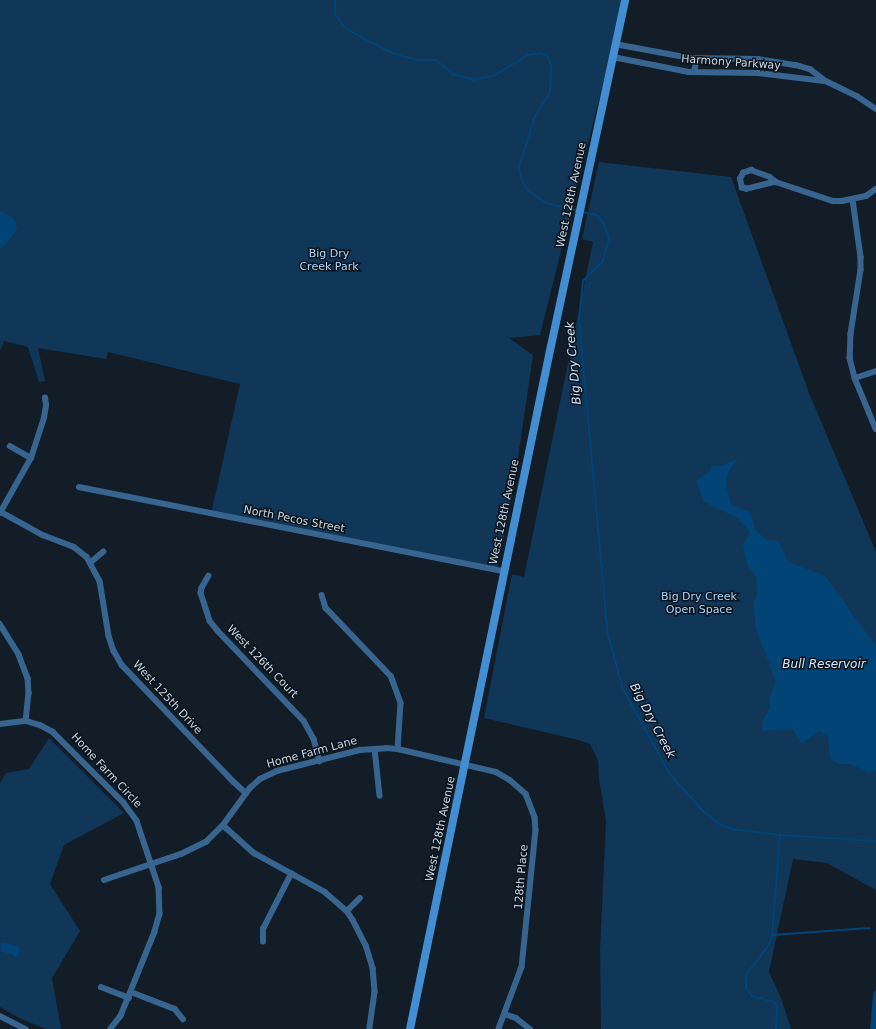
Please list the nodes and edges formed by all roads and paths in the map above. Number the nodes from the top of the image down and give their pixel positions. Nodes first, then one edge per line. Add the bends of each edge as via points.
1 (625, 0) edge
2 (615, 44) junction
3 (613, 57) junction
4 (697, 58) junction
5 (694, 72) junction
6 (826, 81) junction
7 (876, 109) edge
8 (776, 182) junction
9 (876, 189) edge
10 (853, 200) junction
11 (876, 371) edge
12 (854, 378) junction
13 (45, 398) dead end
14 (876, 429) edge
15 (10, 446) dead end
16 (31, 458) junction
17 (79, 487) dead end
18 (0, 512) edge
19 (103, 552) dead end
20 (91, 562) junction
21 (504, 571) junction
22 (209, 576) dead end
23 (322, 595) dead end
24 (0, 624) edge
25 (26, 721) junction
26 (0, 724) edge
27 (375, 748) junction
28 (398, 749) junction
29 (320, 761) junction
30 (465, 764) junction
31 (246, 793) junction
32 (380, 796) dead end
33 (223, 825) junction
34 (152, 864) junction
35 (291, 874) junction
36 (104, 880) dead end
37 (360, 898) dead end
38 (347, 911) junction
39 (263, 942) dead end
40 (102, 987) dead end
41 (131, 992) junction
42 (128, 998) junction
43 (505, 1014) junction
44 (0, 1016) edge
45 (183, 1019) dead end
46 (26, 1029) edge
47 (111, 1029) edge
48 (370, 1029) edge
49 (410, 1029) edge
50 (500, 1029) edge
51 (530, 1029) edge

1 - 2 main road, West 128th Avenue
2 - 3 main road, West 128th Avenue
2 - 4 street, Harmony Parkway
3 - 5 street, Harmony Parkway
3 - 21 main road, West 128th Avenue
4 - 5 street
4 - 6 street, Harmony Parkway via 751,58 776,61 810,69
5 - 6 street, Harmony Parkway via 758,73
6 - 7 street, Harmony Parkway via 857,96
8 - 8 street via 747,190 742,188 740,179 743,173 751,170
8 - 10 street via 833,201
9 - 10 street via 866,196
10 - 12 street via 861,257 850,358
11 - 12 street
12 - 14 street
13 - 16 street via 44,418
15 - 16 street
16 - 18 street
17 - 21 street, North Pecos Street
18 - 20 street, West 125th Drive via 74,547
19 - 20 street
20 - 31 street, West 125th Drive via 100,581 111,642 122,665
21 - 30 main road, West 128th Avenue
22 - 29 street, West 126th Court via 201,593 210,621 304,721 314,739
23 - 28 street via 326,608 391,676 401,703
24 - 25 street via 19,655 28,678
25 - 26 street
25 - 34 street, Home Farm Circle via 40,725 57,735 124,803 137,821
27 - 28 street, Home Farm Lane
27 - 29 street, Home Farm Lane
27 - 32 street
28 - 30 street, Home Farm Lane
29 - 31 street, Home Farm Lane via 265,776
30 - 43 street, 128th Place via 496,772 510,780 526,794 535,817 536,844 526,947 522,967
30 - 49 main road, West 128th Avenue
31 - 33 street, Home Farm Lane
33 - 34 street, Home Farm Lane via 212,837 198,846
33 - 35 street via 254,853
34 - 36 street, Home Farm Lane
34 - 41 street, Home Farm Circle via 161,897 160,914
35 - 38 street via 325,892
35 - 39 street via 263,929
37 - 38 street
38 - 48 street via 361,934 373,968 375,992
40 - 42 street
41 - 42 street, Home Farm Circle
41 - 45 street via 175,1009
42 - 47 street, Home Farm Circle via 121,1016
43 - 50 street, 128th Place
43 - 51 street via 516,1018
44 - 46 street

